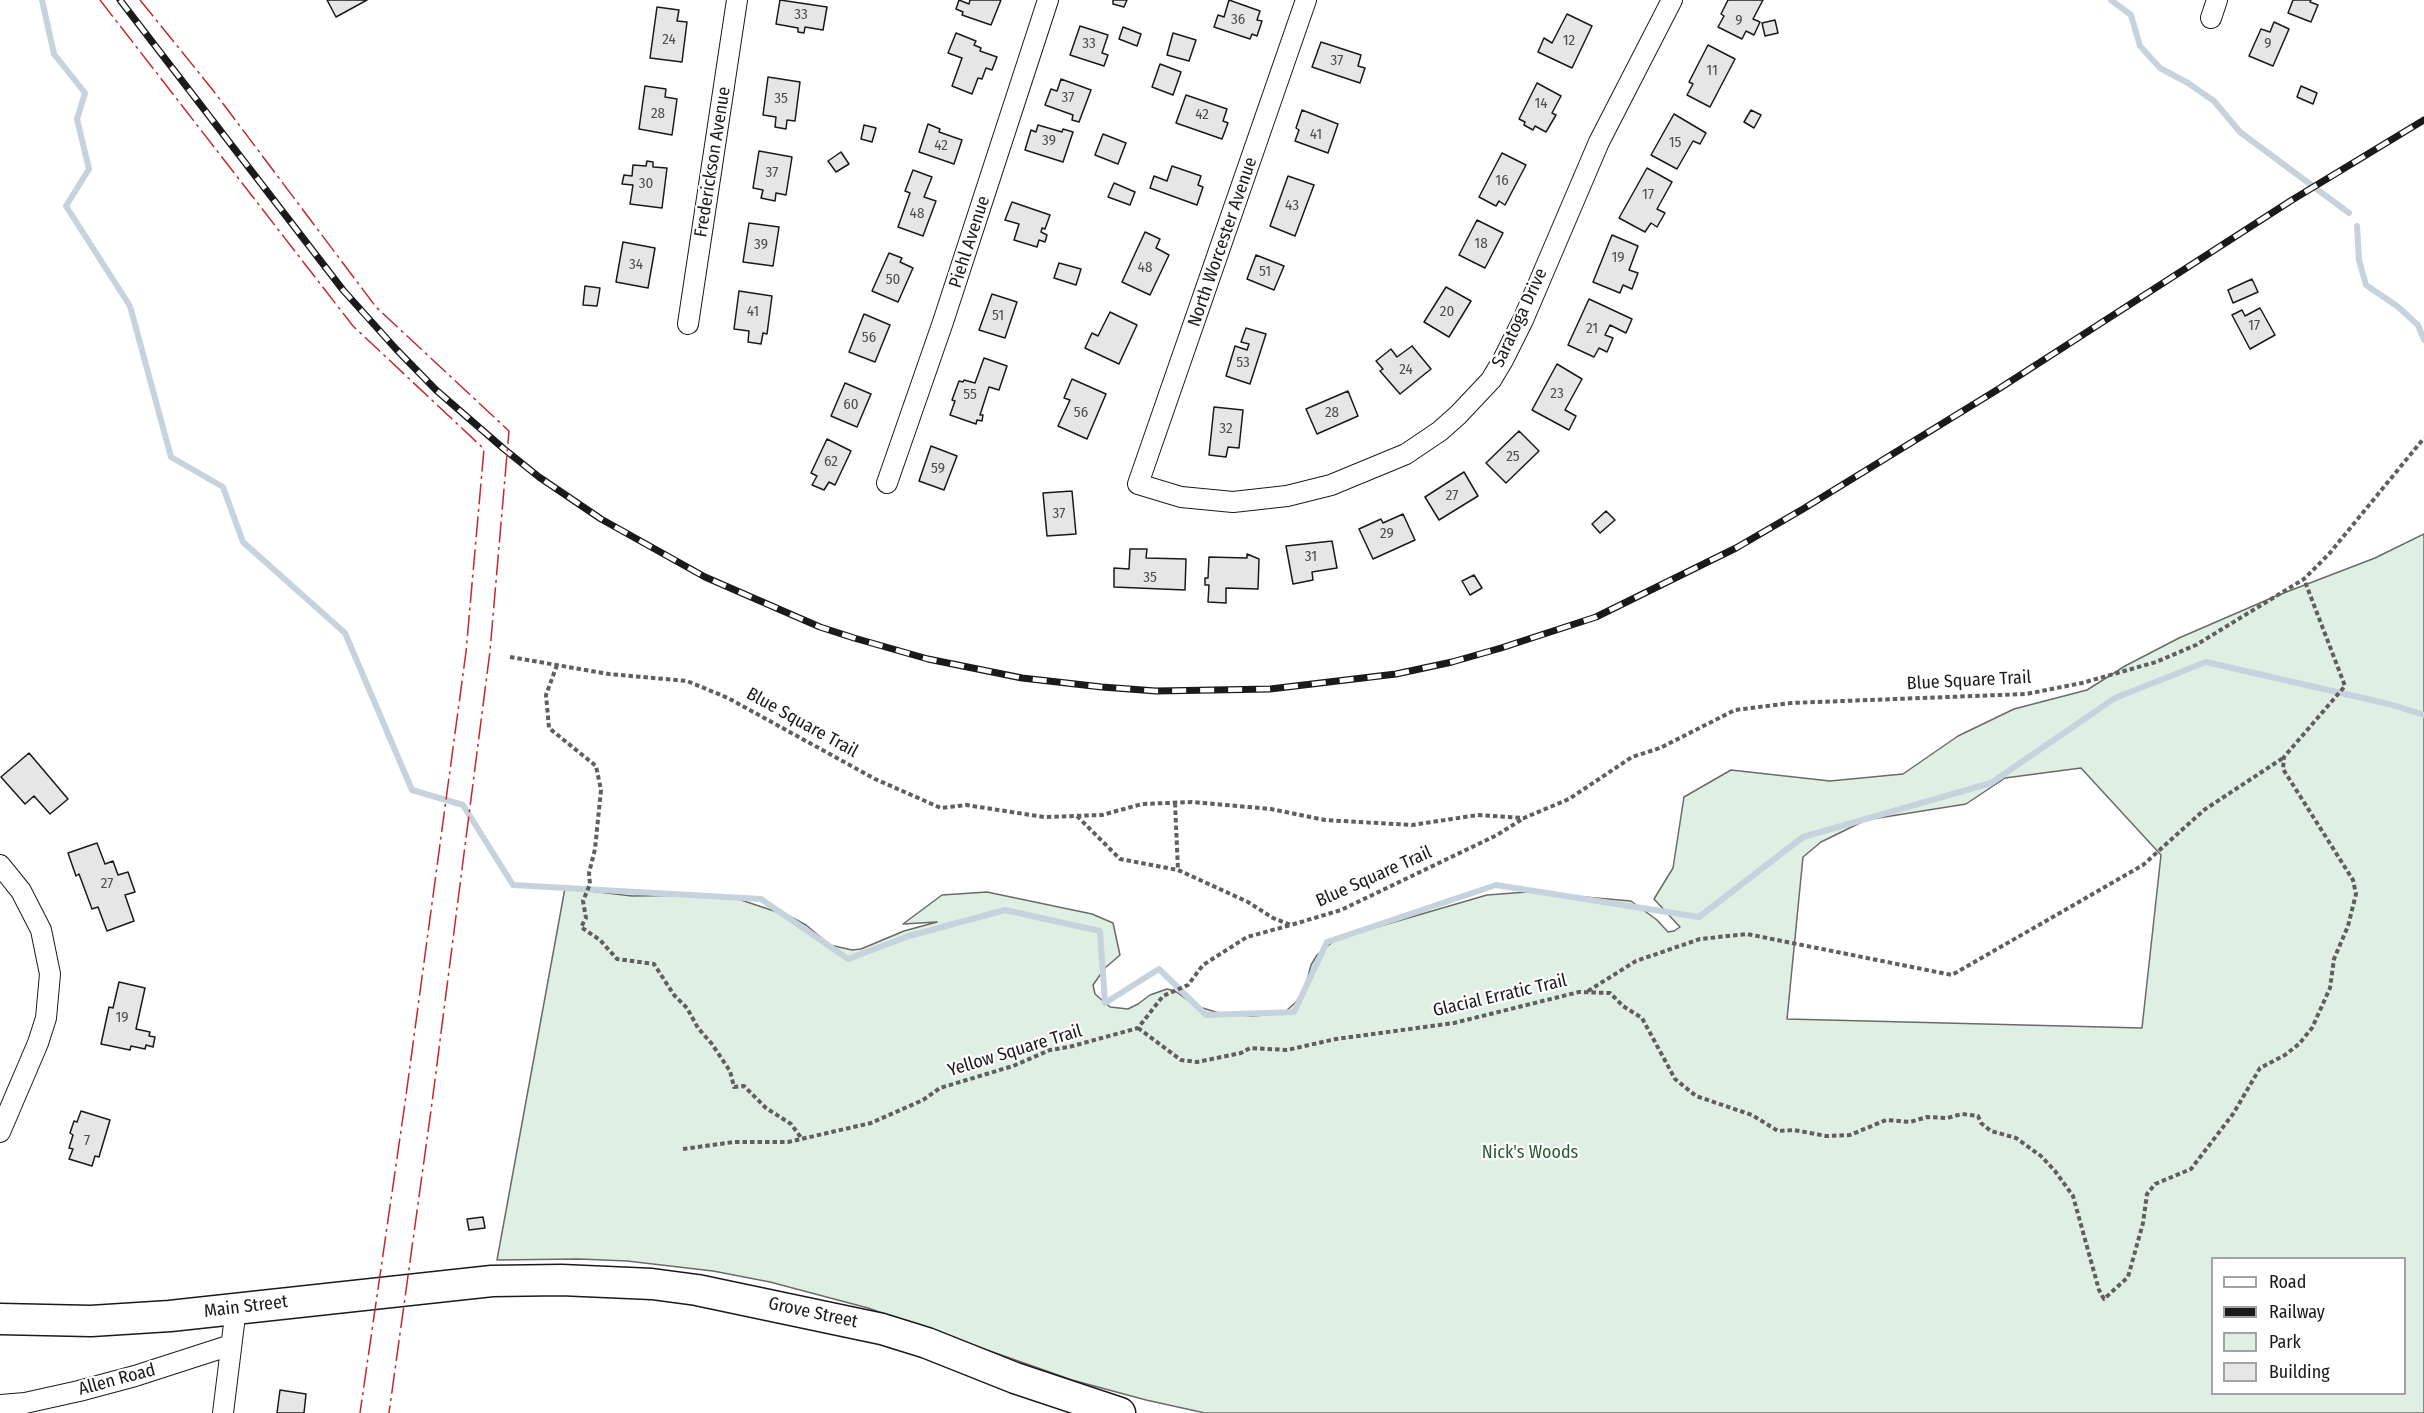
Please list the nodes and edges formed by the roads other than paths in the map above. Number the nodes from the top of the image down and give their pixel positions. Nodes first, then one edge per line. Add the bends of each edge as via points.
1 (737, 0) edge
2 (1048, 0) edge
3 (1306, 0) edge
4 (1672, 0) edge
5 (688, 324) dead end
6 (887, 483) dead end
7 (1138, 484) joint
8 (0, 865) edge
9 (0, 1132) edge
10 (492, 1281) joint
11 (236, 1308) junction
12 (0, 1319) edge
13 (231, 1345) junction
14 (0, 1405) edge
15 (1112, 1412) edge
16 (223, 1413) edge

1 - 5 street, Frederickson Avenue
2 - 6 street, Piehl Avenue
3 - 7 street, North Worcester Avenue
4 - 7 street, Saratoga Drive via 1599,142 1503,360 1491,380 1458,415 1425,442 1389,462 1331,485 1287,496 1218,502 1181,497
8 - 9 street via 21,891 41,930 50,974 46,1018
10 - 11 main road, Main Street
10 - 15 main road, Grove Street via 652,1284 825,1315 927,1343
11 - 12 main road, Main Street via 91,1321
11 - 13 street
13 - 14 street, Allen Road via 135,1377
13 - 16 street

